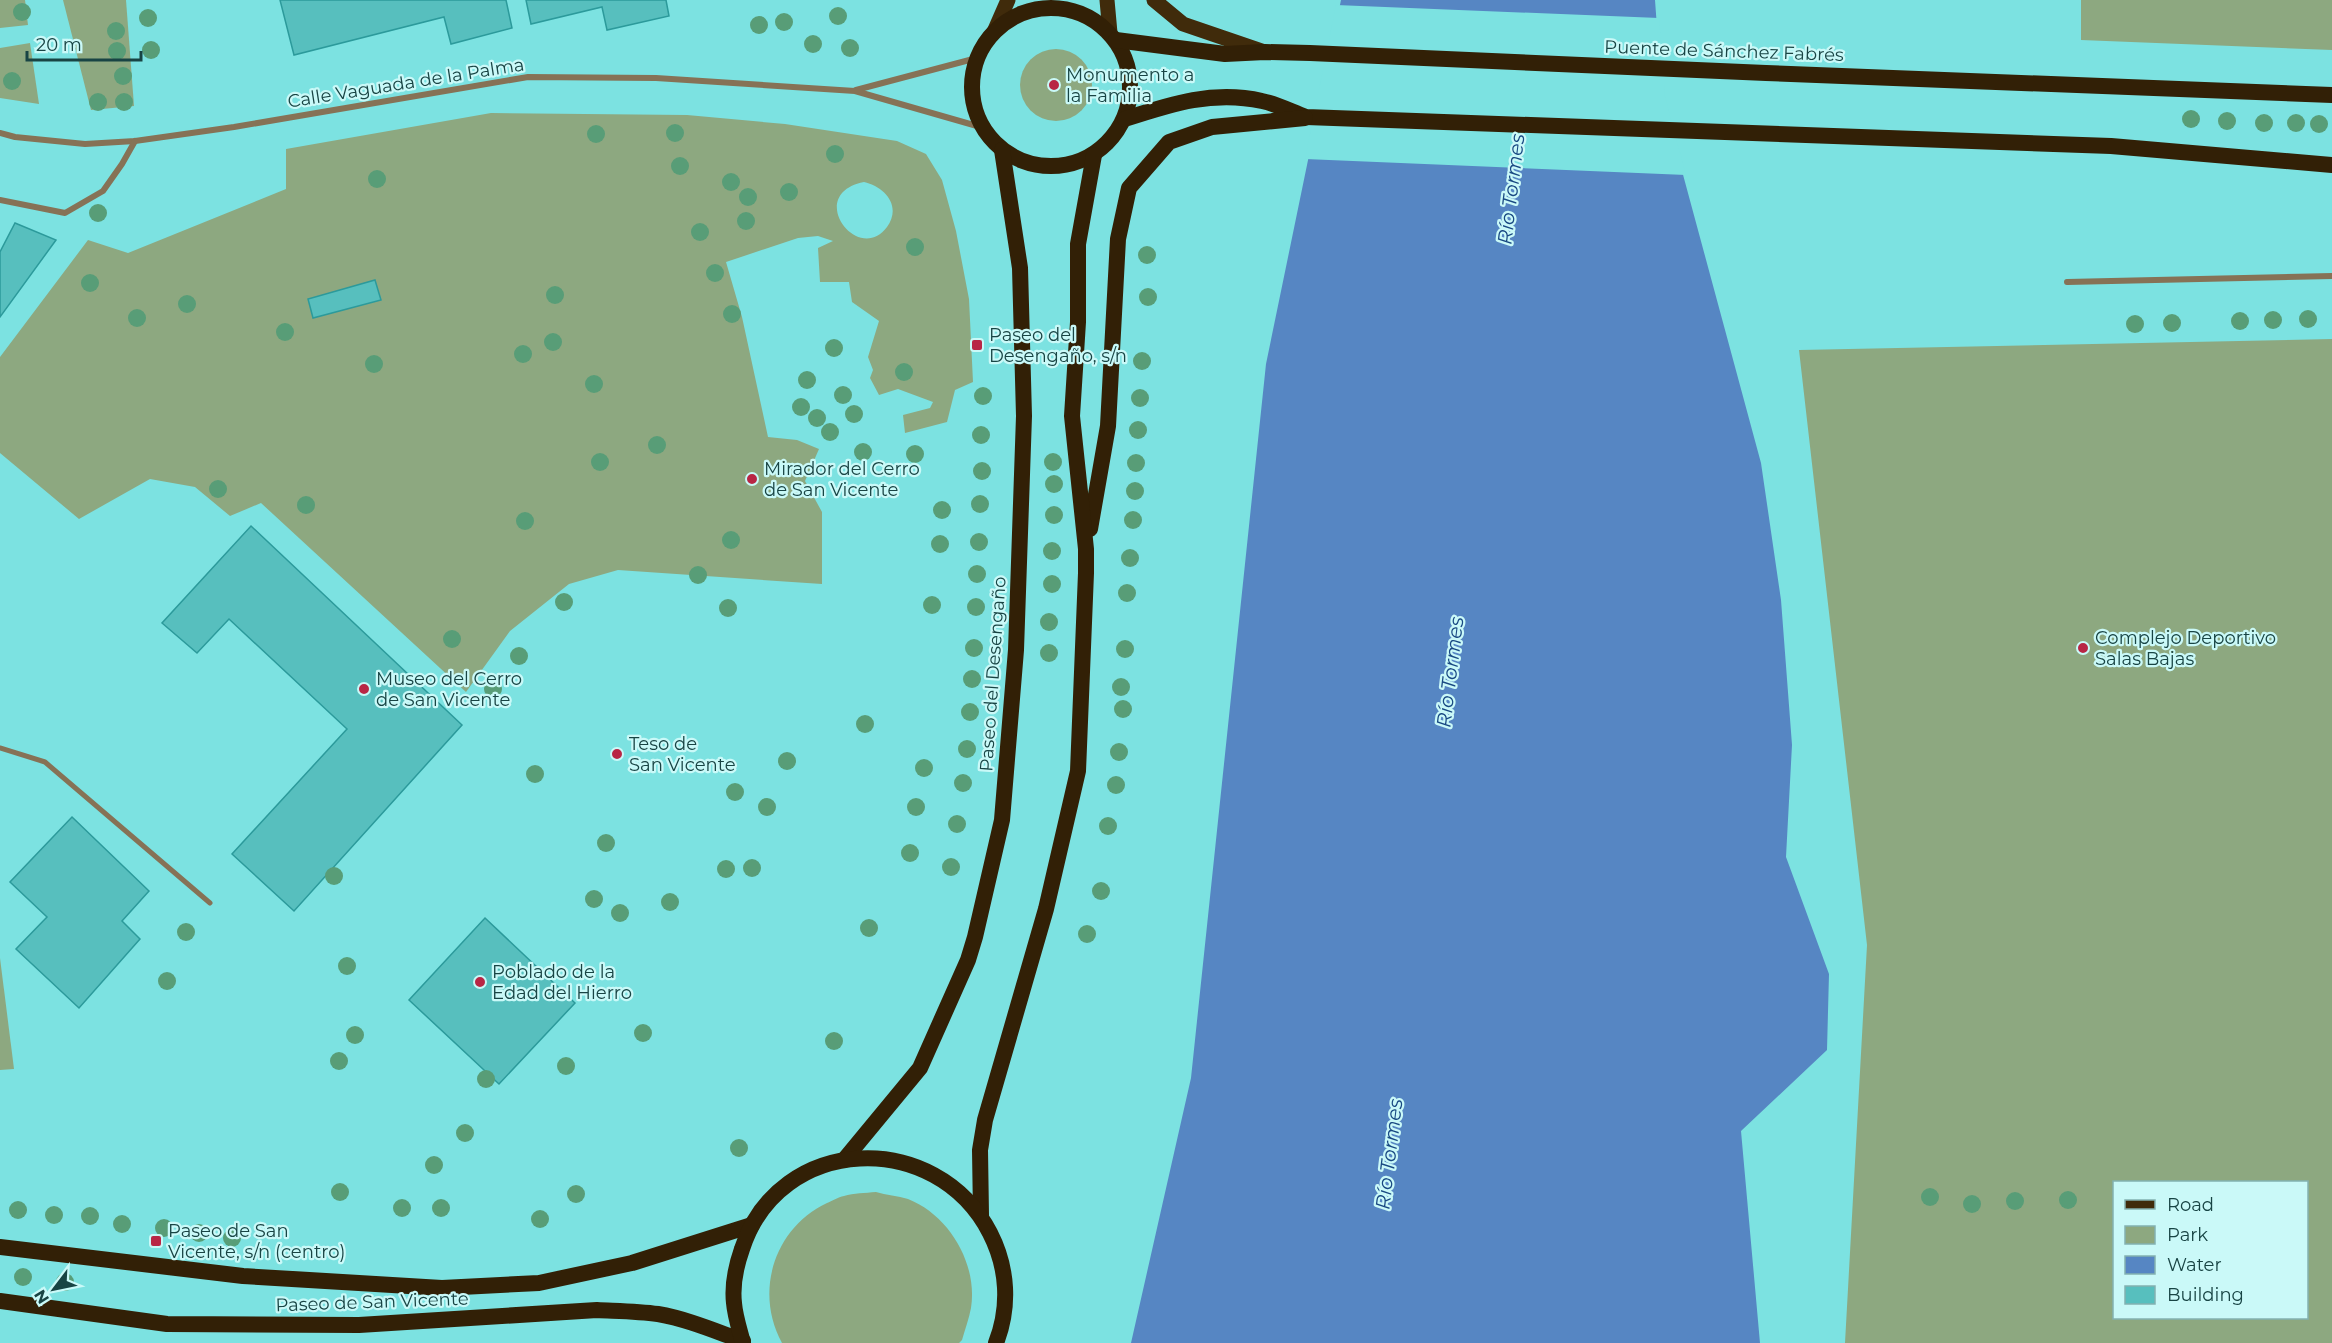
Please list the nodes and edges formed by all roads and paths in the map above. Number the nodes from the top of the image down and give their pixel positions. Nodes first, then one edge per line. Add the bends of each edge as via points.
1 (1008, 0) edge
2 (1107, 0) edge
3 (1154, 0) edge
4 (994, 32) junction
5 (1113, 37) junction
6 (1270, 52) junction
7 (977, 58) junction
8 (855, 91) junction
9 (2332, 95) edge
10 (1274, 113) junction
11 (1125, 119) junction
12 (984, 128) junction
13 (0, 133) edge
14 (135, 141) junction
15 (1002, 150) junction
16 (1094, 154) junction
17 (2332, 165) edge
18 (0, 200) edge
19 (2332, 276) edge
20 (2067, 282) dead end
21 (1086, 549) junction
22 (0, 748) edge
23 (210, 903) dead end
24 (844, 1160) junction
25 (981, 1215) junction
26 (752, 1225) junction
27 (0, 1247) edge
28 (0, 1301) edge
29 (743, 1342) edge
30 (996, 1343) edge

1 - 4 main road
2 - 5 main road
3 - 6 main road via 1183,24
4 - 5 highway via 1033,10 1061,8 1088,16
4 - 7 highway
5 - 6 highway, Puente de Sánchez Fabrés via 1216,54
5 - 11 highway via 1128,65 1131,92
6 - 9 highway, Puente de Sánchez Fabrés
7 - 8 street, Calle Vaguada de la Palma
7 - 12 highway via 972,93
8 - 12 street, Calle Vaguada de la Palma
8 - 14 street, Calle Vaguada de la Palma via 656,78 528,76
10 - 11 highway via 1263,101 1220,96 1176,102
10 - 17 highway via 2111,146
10 - 21 highway via 1212,127 1169,142 1129,188 1118,239 1108,426
11 - 16 highway via 1112,139
12 - 15 highway
13 - 14 street, Calle Vaguada de la Palma via 85,144
14 - 18 street via 103,191 65,213
15 - 16 highway via 1047,167 1072,164
15 - 24 highway, Paseo del Desengaño via 1020,268 1024,416 1016,650 1002,820 968,960 920,1068
16 - 21 highway via 1078,244 1072,416
19 - 20 street
21 - 25 highway via 1078,771 1046,909 985,1120 980,1150
22 - 23 street via 45,762
24 - 25 highway via 889,1159 931,1172 967,1198
24 - 26 highway via 791,1183
25 - 30 highway via 999,1249 1006,1286 1003,1324
26 - 27 highway, Paseo de San Vicente via 632,1263 539,1282 442,1288 243,1276
26 - 29 highway via 734,1283 734,1304
28 - 29 highway, Paseo de San Vicente via 167,1324 359,1324 621,1311 683,1320

